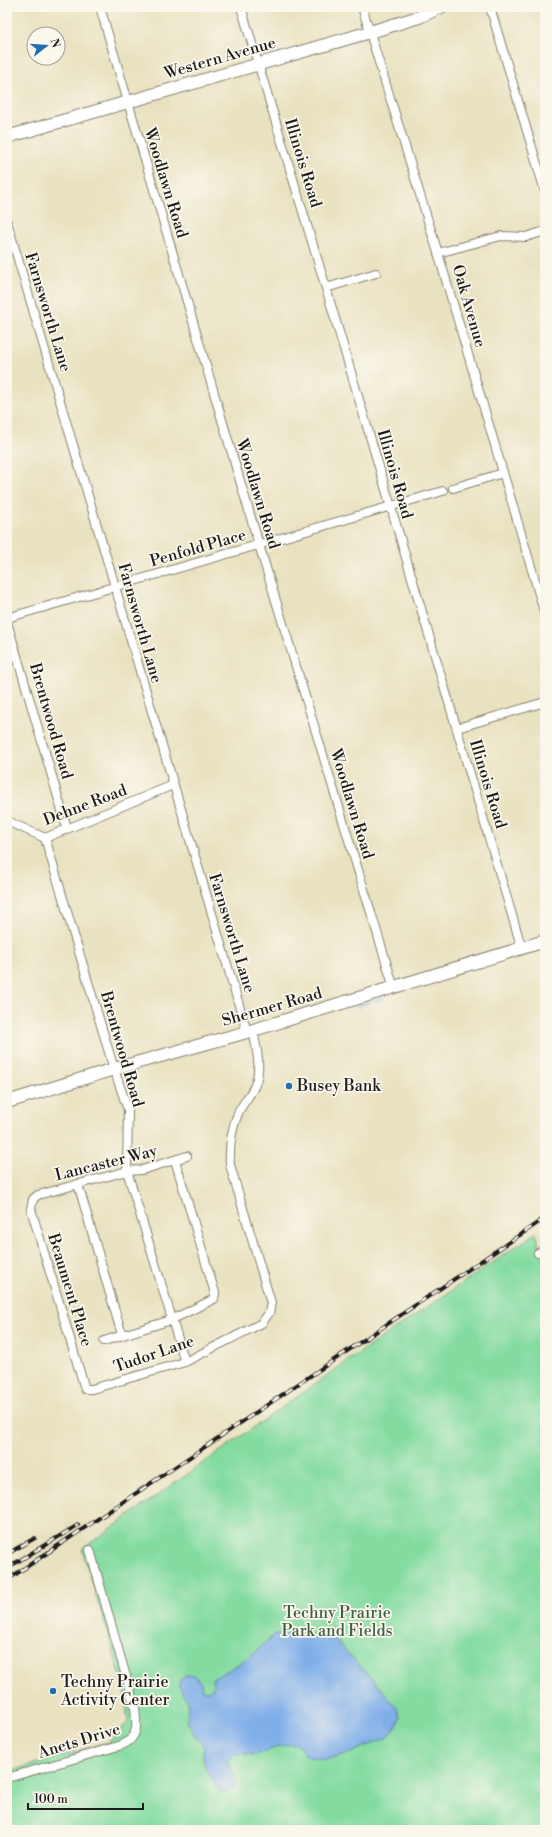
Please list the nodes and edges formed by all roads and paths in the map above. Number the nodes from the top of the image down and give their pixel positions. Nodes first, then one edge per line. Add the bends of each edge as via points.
1 (100, 7) edge
2 (241, 7) edge
3 (362, 7) edge
4 (441, 7) edge
5 (490, 7) edge
6 (370, 32) junction
7 (257, 64) junction
8 (127, 102) junction
9 (7, 137) edge
10 (545, 191) edge
11 (7, 222) edge
12 (545, 231) edge
13 (438, 253) junction
14 (376, 273) dead end
15 (326, 288) junction
16 (503, 473) junction
17 (453, 488) dead end
18 (443, 491) dead end
19 (390, 506) junction
20 (259, 545) junction
21 (115, 587) junction
22 (545, 614) edge
23 (7, 618) edge
24 (7, 622) edge
25 (545, 702) edge
26 (456, 728) junction
27 (173, 785) junction
28 (7, 821) edge
29 (67, 828) junction
30 (45, 838) junction
31 (545, 942) edge
32 (522, 948) junction
33 (394, 988) junction
34 (250, 1031) junction
35 (114, 1069) junction
36 (7, 1102) edge
37 (187, 1156) dead end
38 (175, 1160) junction
39 (127, 1171) junction
40 (78, 1184) junction
41 (33, 1199) joint
42 (269, 1313) joint
43 (171, 1320) junction
44 (122, 1336) junction
45 (104, 1341) dead end
46 (185, 1362) junction
47 (85, 1389) joint
48 (90, 1550) dead end
49 (7, 1778) edge

1 - 8 street, Woodlawn Road
2 - 7 street, Illinois Road
3 - 6 street, Oak Avenue
4 - 6 main road, Western Avenue via 419,17
5 - 10 street
6 - 7 main road, Western Avenue
6 - 13 street, Oak Avenue
7 - 8 main road, Western Avenue
7 - 15 street, Illinois Road
8 - 9 main road, Western Avenue
8 - 20 street, Woodlawn Road
11 - 21 street, Farnsworth Lane
12 - 13 street via 526,236 501,236
13 - 16 street, Oak Avenue
14 - 15 street
15 - 19 street, Illinois Road
16 - 17 street
16 - 22 street, Oak Avenue
18 - 19 street, Penfold Place
19 - 20 street, Penfold Place
19 - 26 street, Illinois Road
20 - 21 street, Penfold Place
20 - 33 street, Woodlawn Road
21 - 23 street, Penfold Place
21 - 27 street, Farnsworth Lane
24 - 29 street, Brentwood Road
25 - 26 street
26 - 32 street, Illinois Road
27 - 29 street, Dehne Road
27 - 34 street, Farnsworth Lane
28 - 30 street, Dehne Road
29 - 30 street, Dehne Road
30 - 35 street, Brentwood Road
31 - 32 main road, Shermer Road
32 - 33 main road, Shermer Road
33 - 34 main road, Shermer Road
34 - 35 main road, Shermer Road
34 - 42 street, Farnsworth Lane via 258,1062 255,1084 239,1112 230,1140 229,1154 230,1165 271,1303
35 - 36 main road, Shermer Road
35 - 39 street, Brentwood Road via 128,1110
37 - 38 street, Lancaster Way
38 - 39 street, Lancaster Way via 142,1170
38 - 43 street via 215,1292 214,1299
39 - 40 street, Lancaster Way
39 - 43 street, Brentwood Road
40 - 41 street, Lancaster Way via 38,1194
40 - 44 street
41 - 47 street, Beaument Place via 31,1208
42 - 46 street, Tudor Lane via 262,1323
43 - 44 street
43 - 46 street, Brentwood Road
44 - 45 street
46 - 47 street, Tudor Lane
48 - 49 street, Anets Drive via 135,1708 136,1732 133,1738 122,1745

